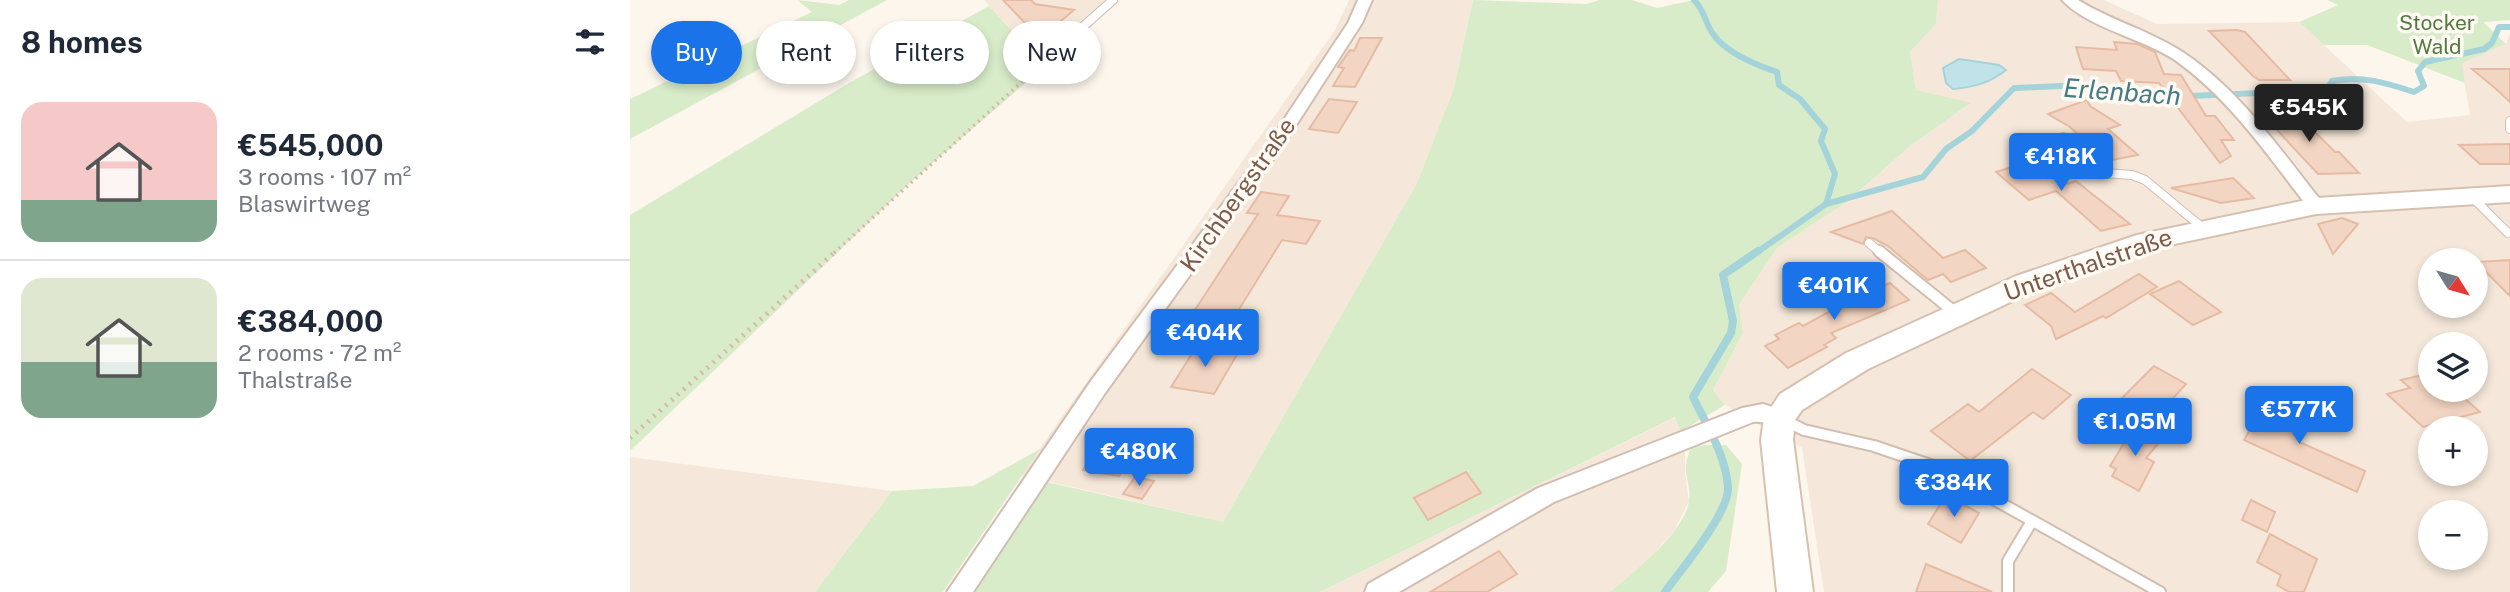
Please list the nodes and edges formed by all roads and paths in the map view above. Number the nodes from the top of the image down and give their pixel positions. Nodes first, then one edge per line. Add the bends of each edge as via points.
1 (1113, 0) edge
2 (1365, 0) edge
3 (2069, 0) edge
4 (2075, 0) edge
5 (1089, 21) edge
6 (1019, 84) edge
7 (2510, 121) edge
8 (2510, 129) edge
9 (2063, 137) dead end
10 (2510, 194) edge
11 (2471, 196) junction
12 (2316, 206) junction
13 (2203, 228) junction
14 (2508, 233) dead end
15 (1870, 243) dead end
16 (1957, 314) junction
17 (1780, 418) junction
18 (630, 438) edge
19 (2032, 521) junction
20 (959, 592) edge
21 (1377, 592) edge
22 (1795, 592) edge
23 (2008, 592) edge
24 (2160, 592) edge

1 - 5 lane
2 - 20 street, Kirchbergstraße via 1355,23 1276,144 1098,387
3 - 4 lane
3 - 12 street via 2090,15 2172,52 2218,88
6 - 18 path
7 - 8 lane
9 - 13 lane via 2105,173 2145,180
10 - 11 street, Unterthalstraße
11 - 12 street, Unterthalstraße
11 - 14 lane
12 - 13 street, Unterthalstraße
13 - 16 street, Unterthalstraße via 2146,241 2067,268
15 - 16 lane
16 - 17 street, Unterthalstraße via 1857,361 1791,402
17 - 19 lane via 1827,436 1906,455 1968,483
17 - 21 street via 1763,412 1724,422 1546,495
17 - 22 street via 1777,440
19 - 23 lane via 2008,561
19 - 24 lane

